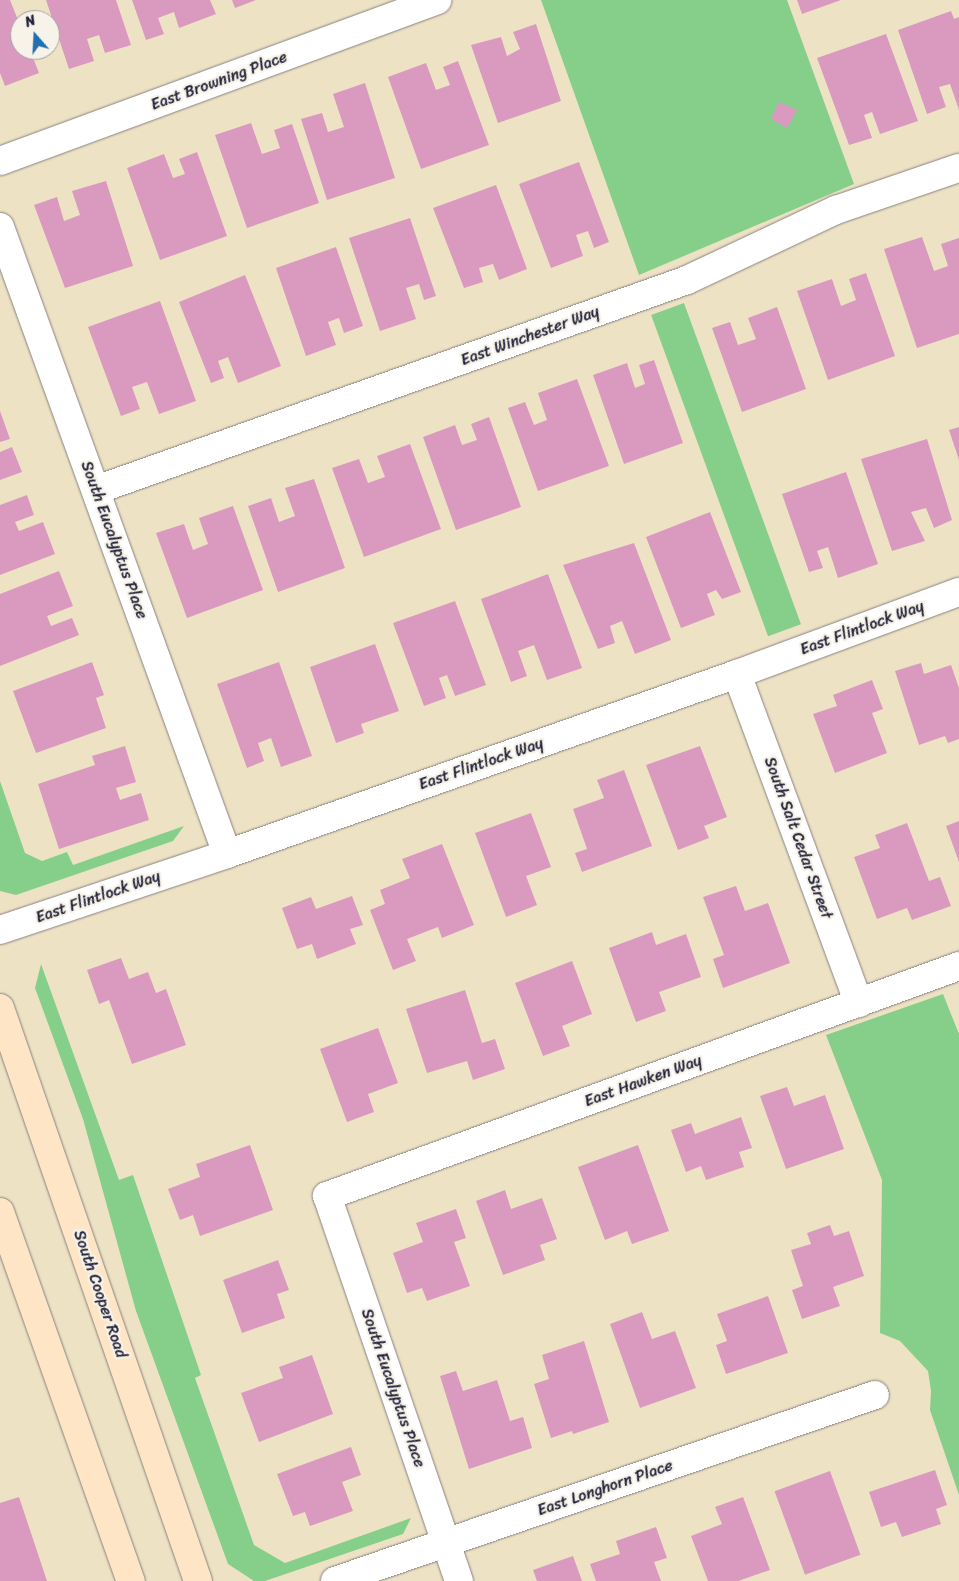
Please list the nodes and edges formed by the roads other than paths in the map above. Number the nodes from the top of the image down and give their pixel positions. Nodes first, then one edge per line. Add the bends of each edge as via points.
1 (437, 0) edge
2 (0, 161) edge
3 (959, 168) edge
4 (0, 227) edge
5 (96, 490) junction
6 (959, 592) edge
7 (738, 674) junction
8 (227, 854) junction
9 (0, 930) edge
10 (959, 966) edge
11 (860, 1003) junction
12 (0, 1008) edge
13 (327, 1196) joint
14 (0, 1212) edge
15 (875, 1395) dead end
16 (446, 1543) junction
17 (131, 1581) edge
18 (198, 1581) edge
19 (335, 1581) edge
20 (459, 1581) edge

1 - 2 street, East Browning Place
3 - 5 street, East Winchester Way via 836,210 687,280
4 - 5 street, South Eucalyptus Place
5 - 8 street, South Eucalyptus Place
6 - 7 street, East Flintlock Way
7 - 8 street, East Flintlock Way
7 - 11 street, South Salt Cedar Street
8 - 9 street, East Flintlock Way
10 - 11 street, East Hawken Way
11 - 13 street, East Hawken Way
12 - 18 main road, South Cooper Road
13 - 16 street, South Eucalyptus Place
14 - 17 main road
15 - 16 street, East Longhorn Place
16 - 19 street, East Longhorn Place
16 - 20 street, South Eucalyptus Place

